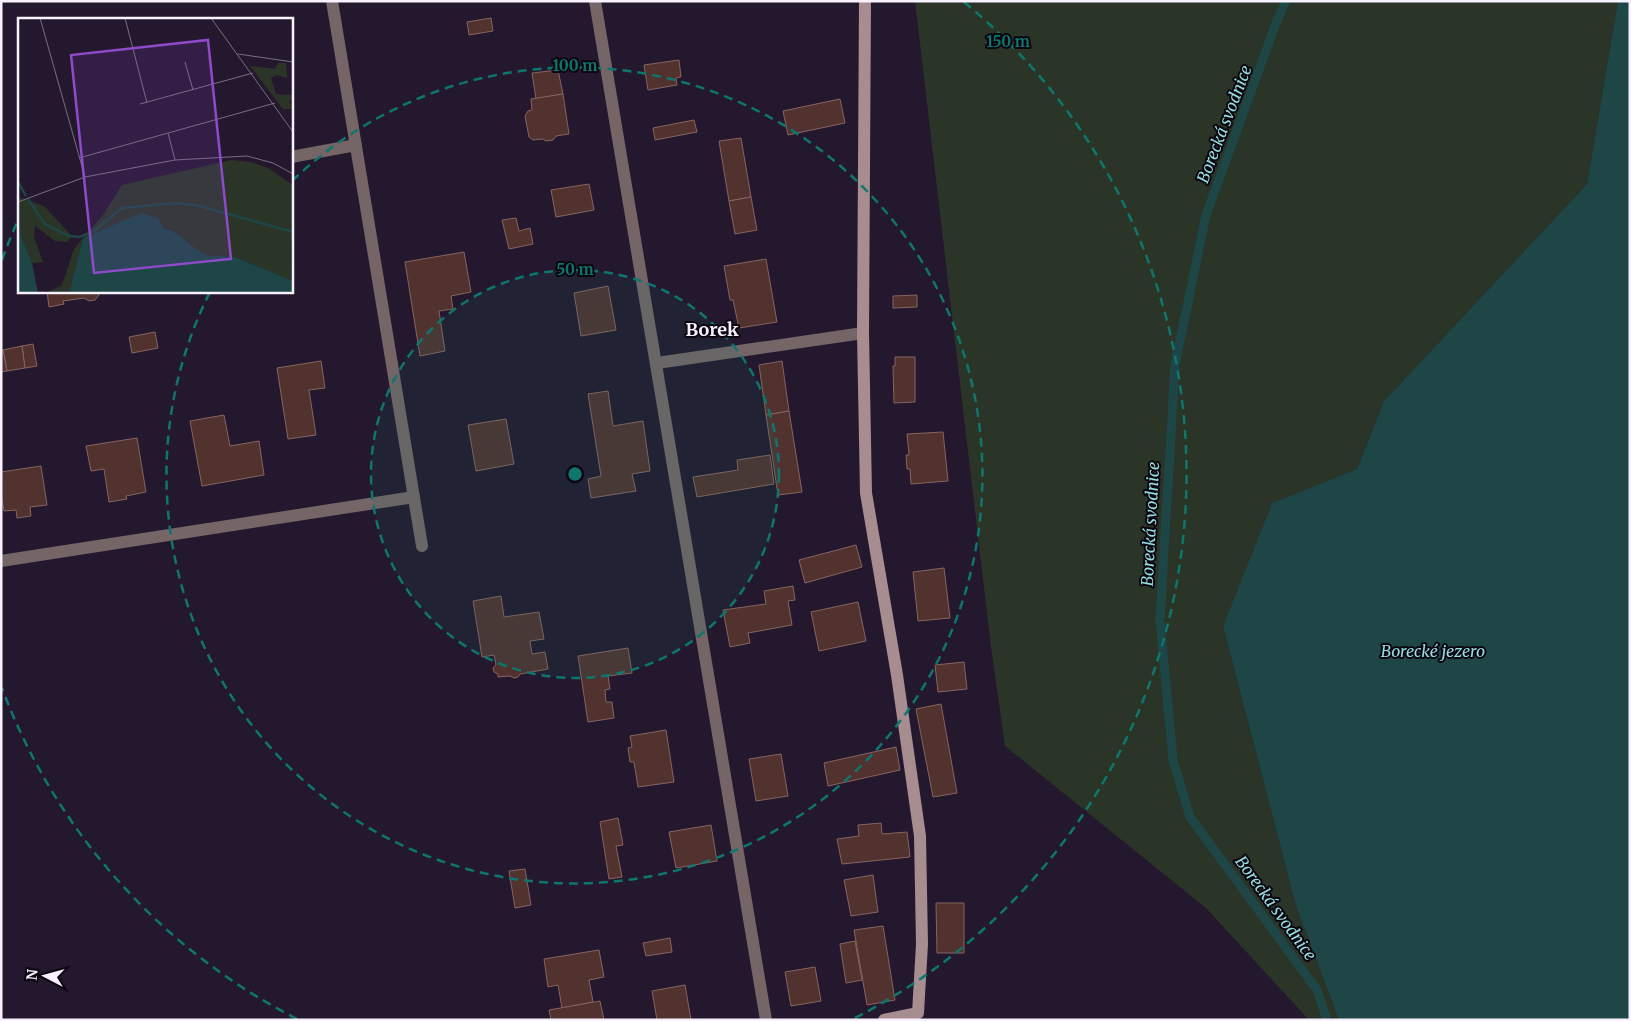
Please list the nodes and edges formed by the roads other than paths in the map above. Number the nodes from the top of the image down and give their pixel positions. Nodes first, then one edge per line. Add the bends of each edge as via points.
1 (332, 1) edge
2 (595, 1) edge
3 (865, 1) edge
4 (356, 145) junction
5 (292, 157) edge
6 (863, 334) junction
7 (657, 362) junction
8 (414, 497) junction
9 (422, 546) dead end
10 (1, 561) edge
11 (918, 1016) edge
12 (766, 1020) edge
13 (884, 1020) edge

1 - 4 street
2 - 7 street
3 - 6 street
4 - 5 street
4 - 8 street
6 - 7 street
6 - 11 street via 866,493 920,836 922,944
7 - 12 street
8 - 9 street
8 - 10 street
11 - 13 street

